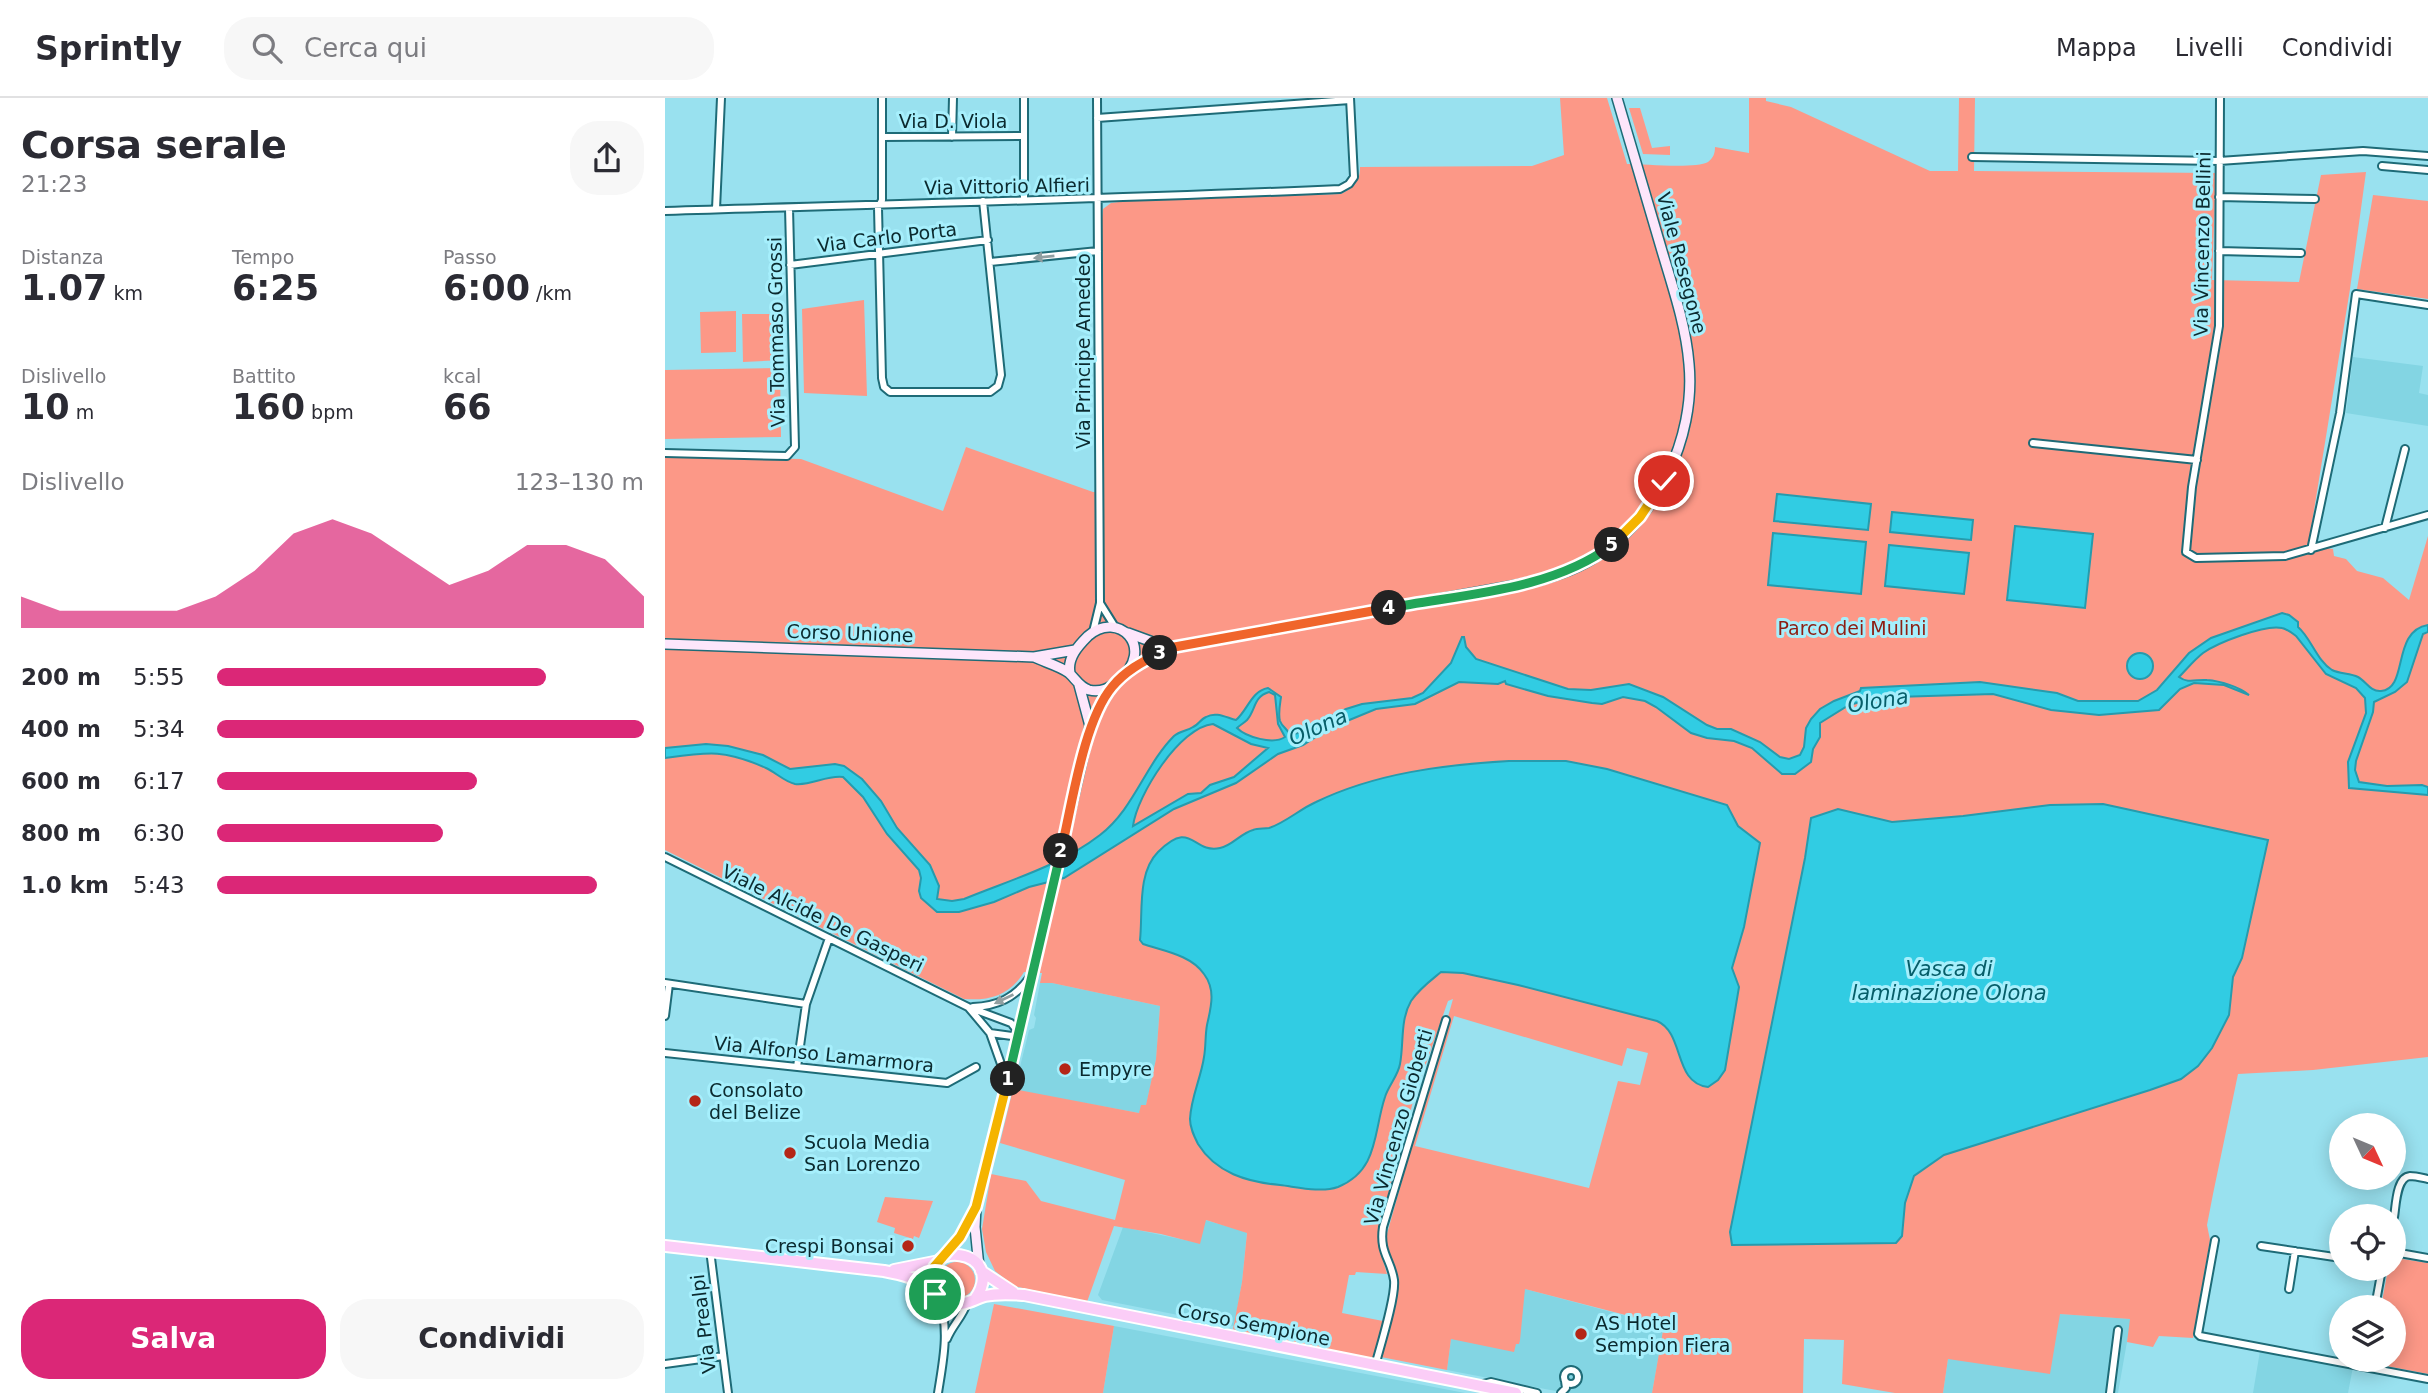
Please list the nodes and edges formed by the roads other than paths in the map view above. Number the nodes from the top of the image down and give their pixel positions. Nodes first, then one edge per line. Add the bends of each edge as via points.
1 (721, 98) edge
2 (882, 98) edge
3 (953, 98) edge
4 (1024, 98) edge
5 (1097, 98) edge
6 (1237, 98) edge
7 (1617, 98) edge
8 (2220, 98) edge
9 (1350, 99) edge
10 (1236, 108) junction
11 (1097, 118) junction
12 (952, 136) junction
13 (1024, 136) junction
14 (882, 137) junction
15 (2428, 156) edge
16 (1972, 158) dead end
17 (2220, 161) junction
18 (2382, 166) dead end
19 (2428, 170) edge
20 (2220, 197) junction
21 (2315, 199) dead end
22 (1024, 200) junction
23 (1096, 200) junction
24 (983, 201) junction
25 (880, 204) junction
26 (789, 208) junction
27 (716, 209) junction
28 (665, 211) edge
29 (988, 240) junction
30 (1098, 251) junction
31 (2219, 251) junction
32 (878, 253) junction
33 (2301, 253) dead end
34 (990, 262) junction
35 (790, 265) junction
36 (2428, 305) edge
37 (2033, 443) dead end
38 (2405, 449) dead end
39 (665, 453) edge
40 (2197, 460) junction
41 (2428, 515) edge
42 (2385, 528) junction
43 (2311, 550) junction
44 (1100, 603) junction
45 (1115, 628) junction
46 (1093, 632) junction
47 (1126, 633) junction
48 (665, 643) edge
49 (1169, 648) junction
50 (1075, 650) junction
51 (1034, 657) junction
52 (1132, 667) junction
53 (1070, 673) junction
54 (1079, 685) junction
55 (1111, 687) junction
56 (1090, 726) junction
57 (665, 857) edge
58 (829, 938) junction
59 (1032, 974) junction
60 (667, 983) edge
61 (806, 1004) junction
62 (968, 1007) junction
63 (665, 1016) edge
64 (1445, 1020) dead end
65 (991, 1033) junction
66 (1019, 1034) junction
67 (665, 1053) edge
68 (797, 1067) junction
69 (976, 1067) dead end
70 (1007, 1083) junction
71 (2428, 1178) edge
72 (2397, 1204) edge
73 (976, 1207) junction
74 (2215, 1240) dead end
75 (665, 1246) edge
76 (2261, 1246) dead end
77 (711, 1250) junction
78 (2295, 1251) junction
79 (2406, 1254) edge
80 (2329, 1256) edge
81 (2428, 1258) edge
82 (941, 1260) junction
83 (980, 1269) junction
84 (884, 1271) junction
85 (2289, 1289) dead end
86 (1024, 1295) junction
87 (937, 1296) junction
88 (971, 1301) junction
89 (2118, 1330) dead end
90 (945, 1344) junction
91 (723, 1356) junction
92 (2329, 1358) edge
93 (665, 1364) edge
94 (1375, 1366) junction
95 (2399, 1372) edge
96 (2428, 1379) edge
97 (1565, 1381) junction
98 (1574, 1384) junction
99 (1482, 1389) edge
100 (728, 1393) edge
101 (938, 1393) edge
102 (1516, 1393) edge
103 (1537, 1393) edge
104 (1561, 1393) edge
105 (1573, 1393) edge
106 (2110, 1393) edge

1 - 27 street
2 - 14 street
3 - 12 street
4 - 13 street
5 - 11 street, Via Principe Amedeo
6 - 10 street
7 - 49 street, Viale Resegone via 1682,319 1690,367 1687,415 1674,460 1653,500 1626,533 1593,559 1556,576
8 - 17 street, Via Vincenzo Bellini
9 - 10 street
9 - 23 street, Via Vittorio Alfieri via 1354,177 1340,189
10 - 11 street
11 - 23 street, Via Principe Amedeo
12 - 13 street, Via D. Viola
12 - 14 street, Via D. Viola
13 - 22 street
14 - 25 street
15 - 17 street via 2363,150
16 - 17 street
17 - 20 street, Via Vincenzo Bellini
18 - 19 street
20 - 21 street
20 - 31 street, Via Vincenzo Bellini
22 - 23 street, Via Vittorio Alfieri
22 - 24 street, Via Vittorio Alfieri
23 - 30 street, Via Principe Amedeo
24 - 25 street, Via Vittorio Alfieri
24 - 29 street
25 - 26 street, Via Vittorio Alfieri
25 - 32 street
26 - 27 street, Via Vittorio Alfieri
26 - 35 street, Via Tommaso Grossi
27 - 28 street, Via Vittorio Alfieri
29 - 32 street, Via Carlo Porta
29 - 34 street
30 -> 34 street
30 - 44 street, Via Principe Amedeo
31 - 33 street
31 - 40 street, Via Vincenzo Bellini via 2219,326
32 - 34 street via 883,384 894,393 990,392 999,386
32 - 35 street, Via Carlo Porta
35 - 39 street, Via Tommaso Grossi via 792,453
36 - 43 street via 2356,295 2340,413
37 - 40 street
38 - 42 street
40 - 43 street, Via Vincenzo Bellini via 2185,546 2188,554 2196,558 2285,556
41 - 42 street
42 - 43 street
44 - 45 street
44 - 46 street, Via Principe Amedeo
45 - 46 street
45 - 47 street
46 - 50 street
47 - 49 street, Viale Resegone
47 - 52 street via 1135,647
48 - 51 street, Corso Unione
49 - 52 street, Viale Resegone
50 - 51 street, Corso Unione
50 - 53 street
51 - 53 street, Corso Unione
52 - 55 street
53 - 54 street
54 - 55 street via 1096,690
54 - 56 street
55 - 56 street
56 - 59 street
57 - 58 street, Viale Alcide De Gasperi
58 - 61 street
58 - 62 street, Viale Alcide De Gasperi
59 -> 62 street via 1006,1000
59 - 66 street
60 - 61 street
60 - 63 street
61 - 68 street
62 - 65 street, Viale Alcide De Gasperi
62 - 66 street, Viale Alcide De Gasperi via 1011,1023
64 - 94 street, Via Vincenzo Gioberti via 1384,1222 1383,1251 1394,1287
65 - 66 street
65 - 70 street, Viale Alcide De Gasperi
66 - 70 street
67 - 68 street, Via Alfonso Lamarmora
68 - 69 street, Via Alfonso Lamarmora via 947,1083
70 - 73 street
71 - 72 street via 2409,1176 2401,1182
73 - 82 street
73 - 83 street
74 - 92 street via 2198,1334
75 - 77 main road
76 - 78 street
77 - 84 main road
77 - 91 street, Via Prealpi
78 - 80 street
78 - 85 street
79 - 81 street
82 - 83 main road via 960,1254
82 - 84 main road
82 - 87 main road via 931,1274
83 - 86 main road, Corso Sempione via 1009,1291
83 - 88 main road via 982,1281
84 - 87 main road via 910,1277
86 - 88 main road, Corso Sempione
86 - 94 main road, Corso Sempione
87 - 88 main road via 949,1304
87 - 90 street via 943,1310
88 - 90 street
89 - 106 street
90 - 101 street
91 - 93 street
91 - 100 street, Via Prealpi
94 - 99 main road, Corso Sempione
95 - 96 street
97 - 98 street
97 - 98 street via 1565,1372 1574,1370 1579,1377
97 - 104 street
98 - 105 street
99 - 102 main road, Corso Sempione
99 - 103 street, Corso Sempione via 1492,1382

